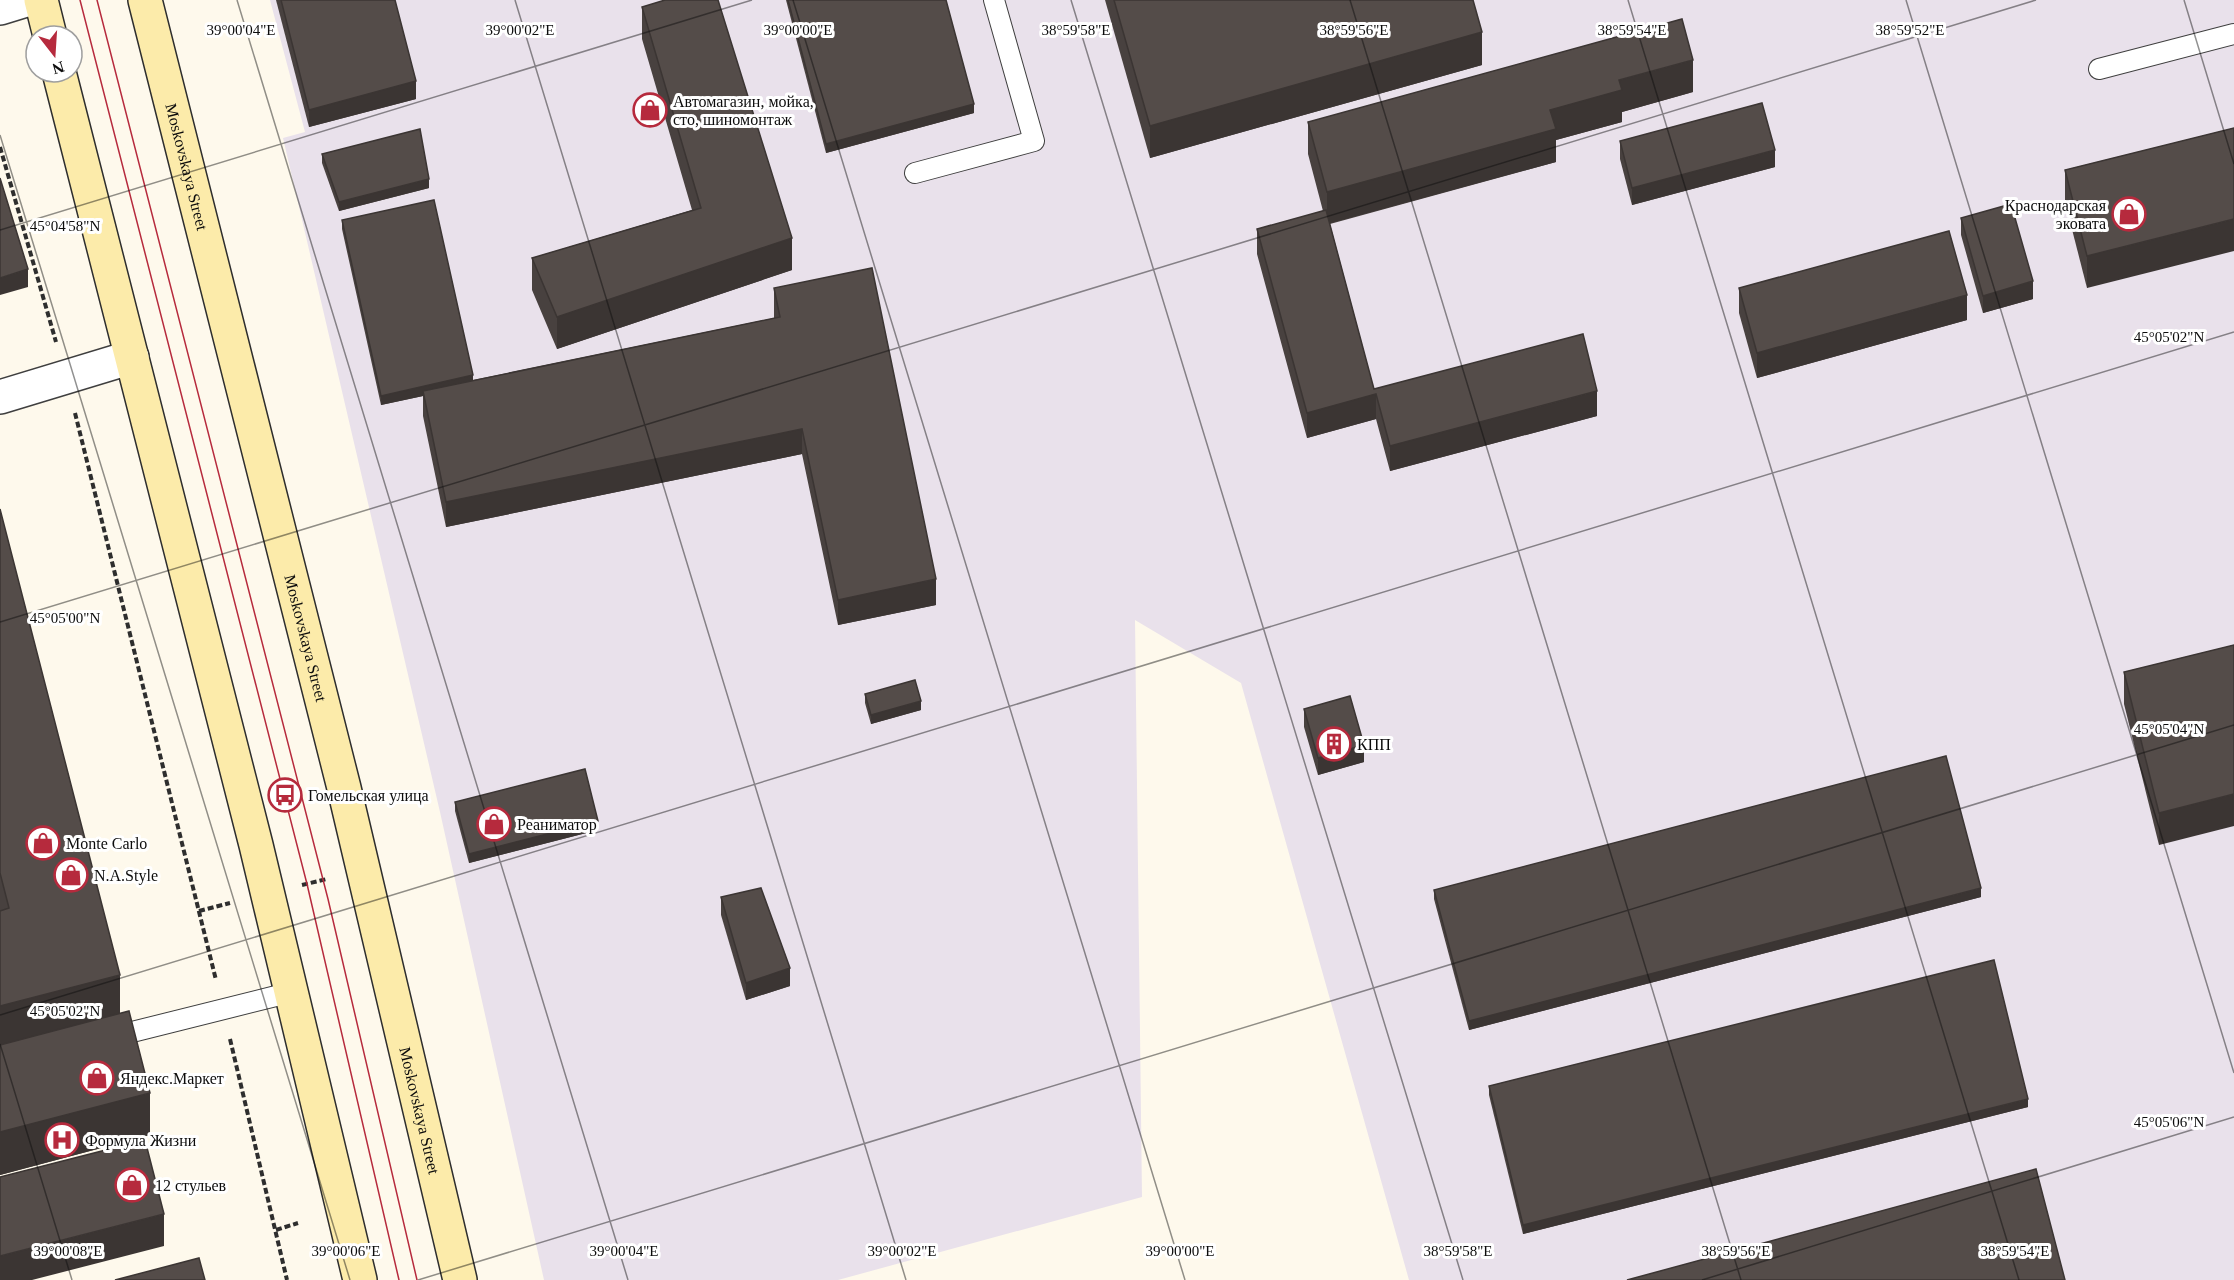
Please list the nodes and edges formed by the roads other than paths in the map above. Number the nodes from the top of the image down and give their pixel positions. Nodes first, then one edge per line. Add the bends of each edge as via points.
1 (26, 0) edge
2 (41, 0) edge
3 (145, 0) edge
4 (994, 0) edge
5 (0, 8) edge
6 (47, 24) edge
7 (2234, 34) edge
8 (2098, 69) dead end
9 (62, 84) edge
10 (915, 173) dead end
11 (132, 357) junction
12 (0, 397) edge
13 (292, 992) junction
14 (89, 1043) edge
15 (360, 1280) edge
16 (460, 1280) edge

1 - 5 street
2 - 6 street
3 - 16 street, Moskovskaya Street via 344,788
4 - 10 lane via 1034,141
7 - 8 lane
9 - 11 street
11 - 12 street
11 - 13 street
13 - 14 lane
13 - 15 street

